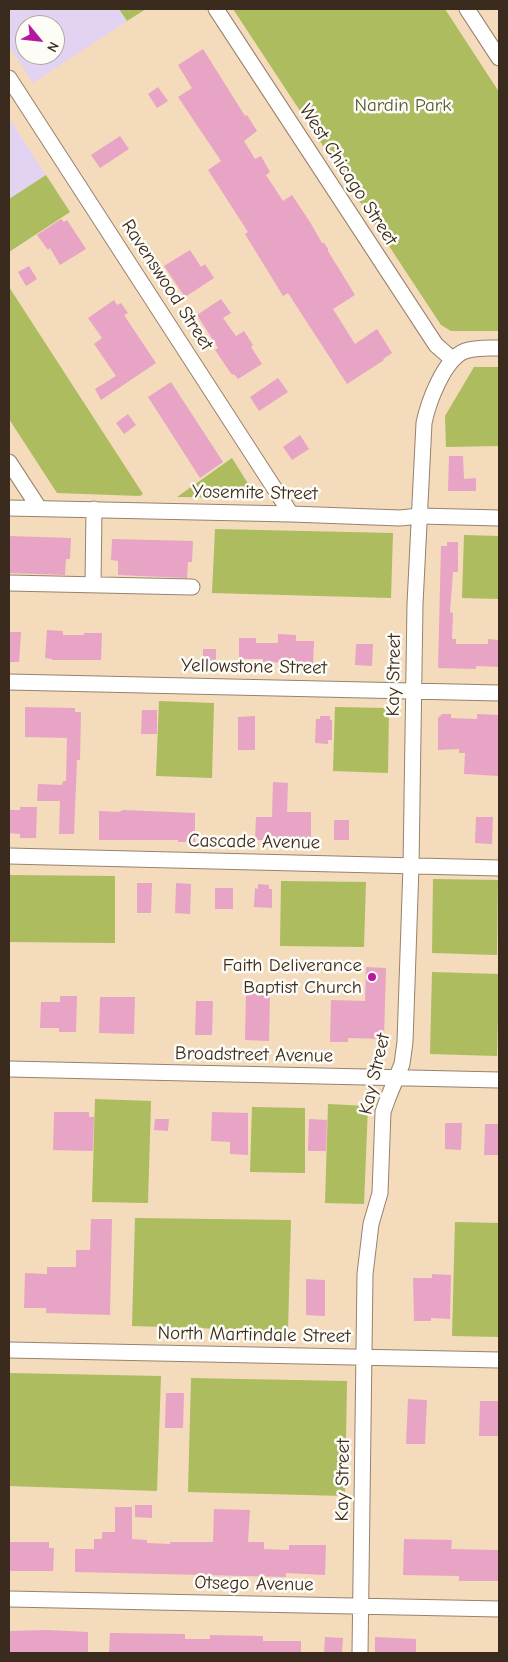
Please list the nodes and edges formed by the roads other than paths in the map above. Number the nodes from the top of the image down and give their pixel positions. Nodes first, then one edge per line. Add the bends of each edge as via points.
1 (216, 9) edge
2 (467, 9) edge
3 (499, 58) edge
4 (9, 78) edge
5 (499, 348) edge
6 (452, 359) junction
7 (9, 462) edge
8 (9, 508) edge
9 (39, 508) junction
10 (94, 509) junction
11 (291, 514) junction
12 (420, 516) junction
13 (499, 518) edge
14 (9, 583) edge
15 (93, 585) junction
16 (192, 587) dead end
17 (9, 682) edge
18 (414, 691) junction
19 (499, 693) edge
20 (9, 856) edge
21 (411, 866) junction
22 (499, 868) edge
23 (9, 1069) edge
24 (397, 1078) junction
25 (499, 1080) edge
26 (9, 1350) edge
27 (364, 1358) junction
28 (499, 1360) edge
29 (9, 1598) edge
30 (361, 1606) junction
31 (499, 1609) edge
32 (360, 1653) edge

1 - 6 street, West Chicago Street via 436,345
2 - 3 street
4 - 11 street, Ravenswood Street
5 - 6 street via 475,348
6 - 12 street, Kay Street via 428,406 424,423
7 - 9 street
8 - 9 street, Yosemite Street
9 - 10 street, Yosemite Street
10 - 11 street, Yosemite Street
10 - 15 street
11 - 12 street, Yosemite Street
12 - 13 street, Yosemite Street
12 - 18 street, Kay Street
14 - 15 street
15 - 16 street
17 - 18 street, Yellowstone Street
18 - 19 street, Yellowstone Street
18 - 21 street, Kay Street
20 - 21 street, Cascade Avenue
21 - 22 street, Cascade Avenue
21 - 24 street, Kay Street via 405,1042
23 - 24 street, Broadstreet Avenue
24 - 25 street, Broadstreet Avenue
24 - 27 street, Kay Street via 383,1112 380,1193 371,1224 366,1274
26 - 27 street, North Martindale Street
27 - 28 street, North Martindale Street
27 - 30 street, Kay Street
29 - 30 street, Otsego Avenue
30 - 31 street, Otsego Avenue
30 - 32 street, Kay Street

